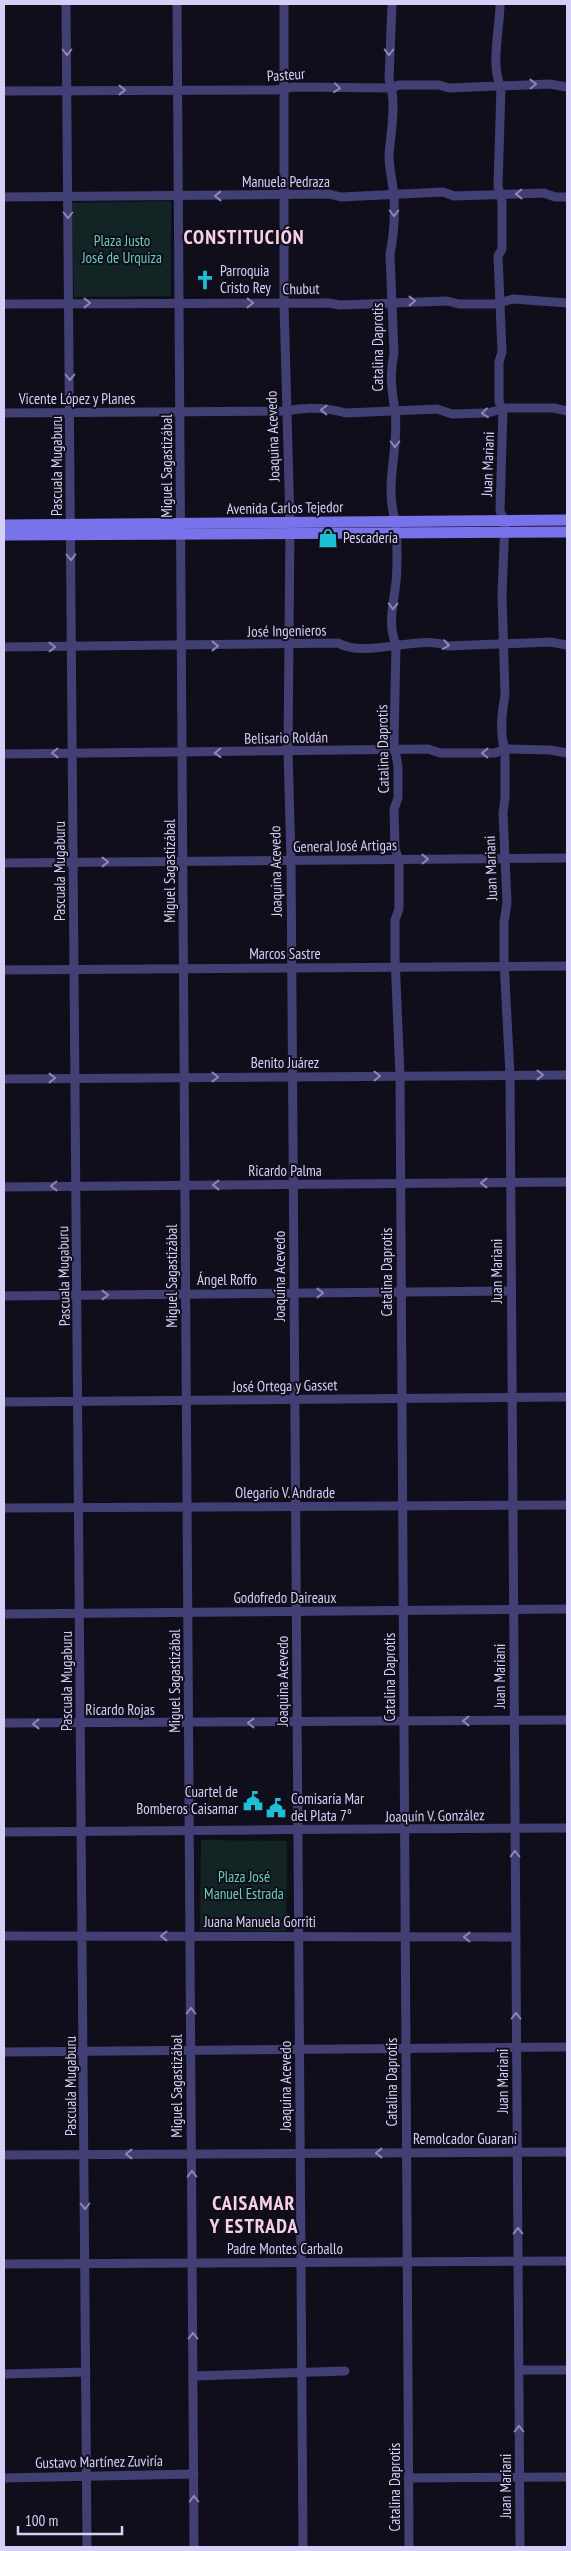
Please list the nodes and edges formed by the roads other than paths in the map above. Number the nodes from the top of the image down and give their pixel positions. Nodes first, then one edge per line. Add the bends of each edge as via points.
1 (66, 4) edge
2 (177, 4) edge
3 (284, 4) edge
4 (392, 4) edge
5 (500, 4) edge
6 (501, 87) junction
7 (567, 87) edge
8 (392, 88) junction
9 (178, 89) junction
10 (284, 89) junction
11 (67, 90) junction
12 (4, 91) edge
13 (394, 194) junction
14 (501, 195) junction
15 (68, 196) junction
16 (179, 196) junction
17 (284, 196) junction
18 (4, 197) edge
19 (567, 197) edge
20 (502, 300) junction
21 (394, 301) junction
22 (180, 302) junction
23 (69, 303) junction
24 (567, 303) edge
25 (4, 304) edge
26 (284, 304) junction
27 (503, 409) junction
28 (395, 411) junction
29 (567, 411) edge
30 (70, 412) junction
31 (180, 412) junction
32 (286, 412) junction
33 (4, 413) edge
34 (567, 520) edge
35 (4, 526) edge
36 (505, 526) junction
37 (397, 527) junction
38 (290, 528) junction
39 (71, 529) junction
40 (181, 529) junction
41 (567, 532) edge
42 (4, 535) edge
43 (396, 644) junction
44 (505, 644) junction
45 (290, 645) junction
46 (567, 645) edge
47 (72, 646) junction
48 (182, 646) junction
49 (4, 647) edge
50 (505, 749) junction
51 (395, 750) junction
52 (288, 751) junction
53 (73, 752) junction
54 (567, 753) edge
55 (4, 754) edge
56 (183, 754) junction
57 (504, 858) junction
58 (567, 858) edge
59 (291, 860) junction
60 (398, 860) junction
61 (183, 861) junction
62 (4, 862) edge
63 (74, 862) junction
64 (567, 966) edge
65 (506, 967) junction
66 (184, 968) junction
67 (291, 968) junction
68 (397, 968) junction
69 (75, 969) junction
70 (4, 970) edge
71 (567, 1075) edge
72 (400, 1076) junction
73 (510, 1076) junction
74 (292, 1077) junction
75 (76, 1078) junction
76 (185, 1078) junction
77 (4, 1079) edge
78 (567, 1182) edge
79 (510, 1183) junction
80 (400, 1184) junction
81 (293, 1185) junction
82 (77, 1186) junction
83 (185, 1186) junction
84 (4, 1187) edge
85 (401, 1292) junction
86 (510, 1292) junction
87 (294, 1293) junction
88 (186, 1294) junction
89 (78, 1295) junction
90 (4, 1296) edge
91 (567, 1397) edge
92 (512, 1398) junction
93 (402, 1399) junction
94 (294, 1400) junction
95 (187, 1401) junction
96 (4, 1402) edge
97 (79, 1402) junction
98 (567, 1504) edge
99 (512, 1505) junction
100 (295, 1506) junction
101 (402, 1506) junction
102 (187, 1507) junction
103 (4, 1508) edge
104 (80, 1508) junction
105 (567, 1609) edge
106 (513, 1610) junction
107 (296, 1611) junction
108 (403, 1611) junction
109 (188, 1612) junction
110 (81, 1613) junction
111 (4, 1614) edge
112 (567, 1720) edge
113 (514, 1721) junction
114 (297, 1722) junction
115 (404, 1722) junction
116 (4, 1723) edge
117 (189, 1723) junction
118 (82, 1724) junction
119 (515, 1828) junction
120 (567, 1828) edge
121 (190, 1829) junction
122 (404, 1830) junction
123 (82, 1831) junction
124 (298, 1831) junction
125 (4, 1832) edge
126 (4, 1936) edge
127 (84, 1936) junction
128 (190, 1936) junction
129 (299, 1936) junction
130 (405, 1936) junction
131 (516, 1937) junction
132 (567, 2047) edge
133 (516, 2048) junction
134 (406, 2049) junction
135 (299, 2050) junction
136 (191, 2051) junction
137 (4, 2052) edge
138 (84, 2052) junction
139 (517, 2152) junction
140 (567, 2152) edge
141 (406, 2153) junction
142 (192, 2154) junction
143 (300, 2154) junction
144 (4, 2155) edge
145 (85, 2155) junction
146 (518, 2261) junction
147 (567, 2261) edge
148 (301, 2262) junction
149 (407, 2262) junction
150 (86, 2263) junction
151 (192, 2263) junction
152 (4, 2264) edge
153 (519, 2370) junction
154 (567, 2370) edge
155 (346, 2371) dead end
156 (86, 2372) junction
157 (302, 2372) junction
158 (4, 2374) edge
159 (193, 2376) junction
160 (194, 2474) junction
161 (87, 2476) junction
162 (567, 2477) edge
163 (4, 2478) edge
164 (408, 2478) junction
165 (519, 2478) junction
166 (87, 2547) edge
167 (194, 2547) edge
168 (303, 2547) edge
169 (409, 2547) edge
170 (520, 2547) edge

1 -> 11 street, Pascuala Mugaburu
2 - 9 street, Miguel Sagastizábal
3 - 10 street, Joaquina Acevedo
4 -> 8 street, Catalina Daprotis via 389,79
5 - 6 street, Juan Mariani via 497,80
6 -> 7 street, Pasteur via 510,84
6 - 8 street, Pasteur via 407,85
6 - 14 street, Juan Mariani via 498,186
10 -> 8 street, Pasteur
8 - 13 street, Catalina Daprotis via 389,155
9 - 10 street, Pasteur
11 -> 9 street, Pasteur
9 - 16 street, Miguel Sagastizábal
10 - 17 street, Joaquina Acevedo
11 - 12 street, Pasteur
11 - 15 street, Pascuala Mugaburu
13 - 14 street, Manuela Pedraza
13 - 17 street, Manuela Pedraza
13 -> 21 street, Catalina Daprotis via 394,238 390,254
19 -> 14 street, Manuela Pedraza via 544,193
14 - 20 street, Juan Mariani via 502,249 498,256
15 - 16 street, Manuela Pedraza
15 - 18 street, Manuela Pedraza
15 -> 23 street, Pascuala Mugaburu
17 -> 16 street, Manuela Pedraza
16 - 22 street, Miguel Sagastizábal
17 - 26 street, Joaquina Acevedo
21 -> 20 street, Chubut via 494,304
20 - 24 street, Chubut
20 - 27 street, Juan Mariani via 499,402
21 - 26 street, Chubut via 387,304
21 - 28 street, Catalina Daprotis via 394,354 390,368
23 -> 22 street, Chubut
22 -> 26 street, Chubut
22 - 31 street, Miguel Sagastizábal
23 - 25 street, Chubut
23 -> 30 street, Pascuala Mugaburu
26 - 32 street, Joaquina Acevedo
27 -> 28 street, Vicente López y Planes via 452,414 437,409
27 - 29 street, Vicente López y Planes via 554,408
27 - 36 street, Juan Mariani via 500,510
28 -> 32 street, Vicente López y Planes via 346,413 296,409
28 -> 37 street, Catalina Daprotis via 392,474 393,514
30 - 31 street, Vicente López y Planes
30 - 33 street, Vicente López y Planes
30 - 39 street, Pascuala Mugaburu
31 - 32 street, Vicente López y Planes
31 - 40 street, Miguel Sagastizábal
32 - 38 street, Joaquina Acevedo
34 - 36 main road, Avenida Carlos Tejedor
35 - 39 main road, Avenida Carlos Tejedor
36 - 37 main road, Avenida Carlos Tejedor
36 - 41 main road, Avenida Carlos Tejedor
36 - 44 street, Juan Mariani via 502,634
37 - 38 main road, Avenida Carlos Tejedor
37 -> 43 street, Catalina Daprotis via 396,581 392,602
38 - 40 main road, Avenida Carlos Tejedor
38 - 45 street, Joaquina Acevedo
39 - 40 main road, Avenida Carlos Tejedor
39 - 42 main road, Avenida Carlos Tejedor
39 -> 47 street, Pascuala Mugaburu
40 - 48 street, Miguel Sagastizábal
43 -> 44 street, José Ingenieros
43 - 45 street, José Ingenieros via 387,647 344,647 338,643
43 - 51 street, Catalina Daprotis
44 - 46 street, José Ingenieros via 550,642
44 - 50 street, Juan Mariani via 502,742
48 -> 45 street, José Ingenieros
45 - 52 street, Joaquina Acevedo
47 - 48 street, José Ingenieros
49 -> 47 street, José Ingenieros
47 - 53 street, Pascuala Mugaburu
48 - 56 street, Miguel Sagastizábal
50 -> 51 street, Belisario Roldán via 495,753
50 - 54 street, Belisario Roldán
50 - 57 street, Juan Mariani
51 - 52 street, Belisario Roldán
51 - 60 street, Catalina Daprotis via 398,798 394,809 394,850
52 -> 56 street, Belisario Roldán
52 - 59 street, Joaquina Acevedo
53 -> 55 street, Belisario Roldán
53 - 56 street, Belisario Roldán
53 - 63 street, Pascuala Mugaburu
56 - 61 street, Miguel Sagastizábal
57 - 58 street, General José Artigas
60 -> 57 street, General José Artigas
57 - 65 street, Juan Mariani via 507,876
59 - 60 street, General José Artigas
59 - 61 street, General José Artigas
59 - 67 street, Joaquina Acevedo
60 - 68 street, Catalina Daprotis
63 -> 61 street, General José Artigas
61 - 66 street, Miguel Sagastizábal
62 - 63 street, General José Artigas
63 - 69 street, Pascuala Mugaburu
64 - 65 street, Marcos Sastre
65 - 68 street, Marcos Sastre
65 - 73 street, Juan Mariani
66 - 67 street, Marcos Sastre
66 - 69 street, Marcos Sastre
66 - 76 street, Miguel Sagastizábal
67 - 68 street, Marcos Sastre
67 - 74 street, Joaquina Acevedo
68 - 72 street, Catalina Daprotis
69 - 70 street, Marcos Sastre
69 - 75 street, Pascuala Mugaburu
73 -> 71 street, Benito Juárez
72 - 73 street, Benito Juárez
74 -> 72 street, Benito Juárez
72 - 80 street, Catalina Daprotis
73 - 79 street, Juan Mariani
76 -> 74 street, Benito Juárez
74 - 81 street, Joaquina Acevedo
75 - 76 street, Benito Juárez
77 -> 75 street, Benito Juárez
75 - 82 street, Pascuala Mugaburu
76 - 83 street, Miguel Sagastizábal
78 - 79 street, Ricardo Palma
79 -> 80 street, Ricardo Palma
79 - 86 street, Juan Mariani
80 - 81 street, Ricardo Palma
80 - 85 street, Catalina Daprotis
81 -> 83 street, Ricardo Palma
81 - 87 street, Joaquina Acevedo
82 - 83 street, Ricardo Palma
82 -> 84 street, Ricardo Palma
82 - 89 street, Pascuala Mugaburu
83 - 88 street, Miguel Sagastizábal
85 - 86 street, Ángel Roffo
87 -> 85 street, Ángel Roffo
85 - 93 street, Catalina Daprotis
86 - 92 street, Juan Mariani
87 - 88 street, Ángel Roffo
87 - 94 street, Joaquina Acevedo
89 -> 88 street, Ángel Roffo
88 - 95 street, Miguel Sagastizábal
89 - 90 street, Ángel Roffo
89 - 97 street, Pascuala Mugaburu
91 - 92 street, José Ortega y Gasset
92 - 93 street, José Ortega y Gasset
92 - 99 street, Juan Mariani
93 - 94 street, José Ortega y Gasset
93 - 101 street, Catalina Daprotis
94 - 95 street, José Ortega y Gasset
94 - 100 street, Joaquina Acevedo
95 - 97 street, José Ortega y Gasset
95 - 102 street, Miguel Sagastizábal
96 - 97 street, José Ortega y Gasset
97 - 104 street, Pascuala Mugaburu
98 - 99 street, Olegario V. Andrade
99 - 101 street, Olegario V. Andrade
99 - 106 street, Juan Mariani
100 - 101 street, Olegario V. Andrade
100 - 102 street, Olegario V. Andrade
100 - 107 street, Joaquina Acevedo
101 - 108 street, Catalina Daprotis
102 - 104 street, Olegario V. Andrade
102 - 109 street, Miguel Sagastizábal
103 - 104 street, Olegario V. Andrade
104 - 110 street, Pascuala Mugaburu
105 - 106 street, Godofredo Daireaux
106 - 108 street, Godofredo Daireaux
106 - 113 street, Juan Mariani
107 - 108 street, Godofredo Daireaux
107 - 109 street, Godofredo Daireaux
107 - 114 street, Joaquina Acevedo
108 - 115 street, Catalina Daprotis
109 - 110 street, Godofredo Daireaux
109 - 117 street, Miguel Sagastizábal
110 - 111 street, Godofredo Daireaux
110 - 118 street, Pascuala Mugaburu
112 - 113 street, Ricardo Rojas
113 -> 115 street, Ricardo Rojas
113 - 119 street, Juan Mariani
114 - 115 street, Ricardo Rojas
114 -> 117 street, Ricardo Rojas
114 - 124 street, Joaquina Acevedo
115 - 122 street, Catalina Daprotis
118 -> 116 street, Ricardo Rojas
117 - 118 street, Ricardo Rojas
117 - 121 street, Miguel Sagastizábal
118 - 123 street, Pascuala Mugaburu
119 - 120 street, Joaquín V. González
119 - 122 street, Joaquín V. González
131 -> 119 street, Juan Mariani
121 - 123 street, Joaquín V. González
121 - 124 street, Joaquín V. González
121 - 128 street, Miguel Sagastizábal
122 - 124 street, Joaquín V. González
122 - 130 street, Catalina Daprotis
123 - 125 street, Joaquín V. González
123 - 127 street, Pascuala Mugaburu
124 - 129 street, Joaquina Acevedo
126 - 127 street, Juana Manuela Gorriti
128 -> 127 street, Juana Manuela Gorriti
127 - 138 street, Pascuala Mugaburu
128 - 129 street, Juana Manuela Gorriti
136 -> 128 street, Miguel Sagastizábal
129 - 130 street, Juana Manuela Gorriti
129 - 135 street, Joaquina Acevedo
131 -> 130 street, Juana Manuela Gorriti
130 - 134 street, Catalina Daprotis
133 -> 131 street, Juan Mariani
132 - 133 street
133 - 134 street
133 - 139 street, Juan Mariani
134 - 135 street
134 - 141 street, Catalina Daprotis
135 - 136 street
135 - 143 street, Joaquina Acevedo
136 - 138 street
136 - 142 street, Miguel Sagastizábal
137 - 138 street
138 - 145 street, Pascuala Mugaburu
139 - 140 street, Remolcador Guaraní
139 - 141 street, Remolcador Guaraní
146 -> 139 street, Juan Mariani
141 -> 143 street, Remolcador Guaraní
141 - 149 street, Catalina Daprotis
142 - 143 street, Remolcador Guaraní
142 -> 145 street, Remolcador Guaraní
151 -> 142 street, Miguel Sagastizábal
143 - 148 street, Joaquina Acevedo
144 - 145 street, Remolcador Guaraní
145 -> 150 street, Pascuala Mugaburu
146 - 147 street, Padre Montes Carballo
146 - 149 street, Padre Montes Carballo
146 - 153 street, Juan Mariani
148 - 149 street, Padre Montes Carballo
148 - 151 street, Padre Montes Carballo
148 - 157 street, Joaquina Acevedo
149 - 164 street, Catalina Daprotis
150 - 151 street, Padre Montes Carballo
150 - 152 street, Padre Montes Carballo
150 - 156 street, Pascuala Mugaburu
159 -> 151 street, Miguel Sagastizábal
153 - 154 street
165 -> 153 street, Juan Mariani
155 - 157 street
156 - 158 street
156 - 161 street, Pascuala Mugaburu
157 - 159 street
157 - 168 street, Joaquina Acevedo
159 - 160 street, Miguel Sagastizábal
160 - 161 street, Gustavo Martínez Zuviría
167 -> 160 street, Miguel Sagastizábal
161 - 163 street, Gustavo Martínez Zuviría
161 - 166 street, Pascuala Mugaburu
162 - 165 street
164 - 165 street
164 - 169 street, Catalina Daprotis
165 - 170 street, Juan Mariani

